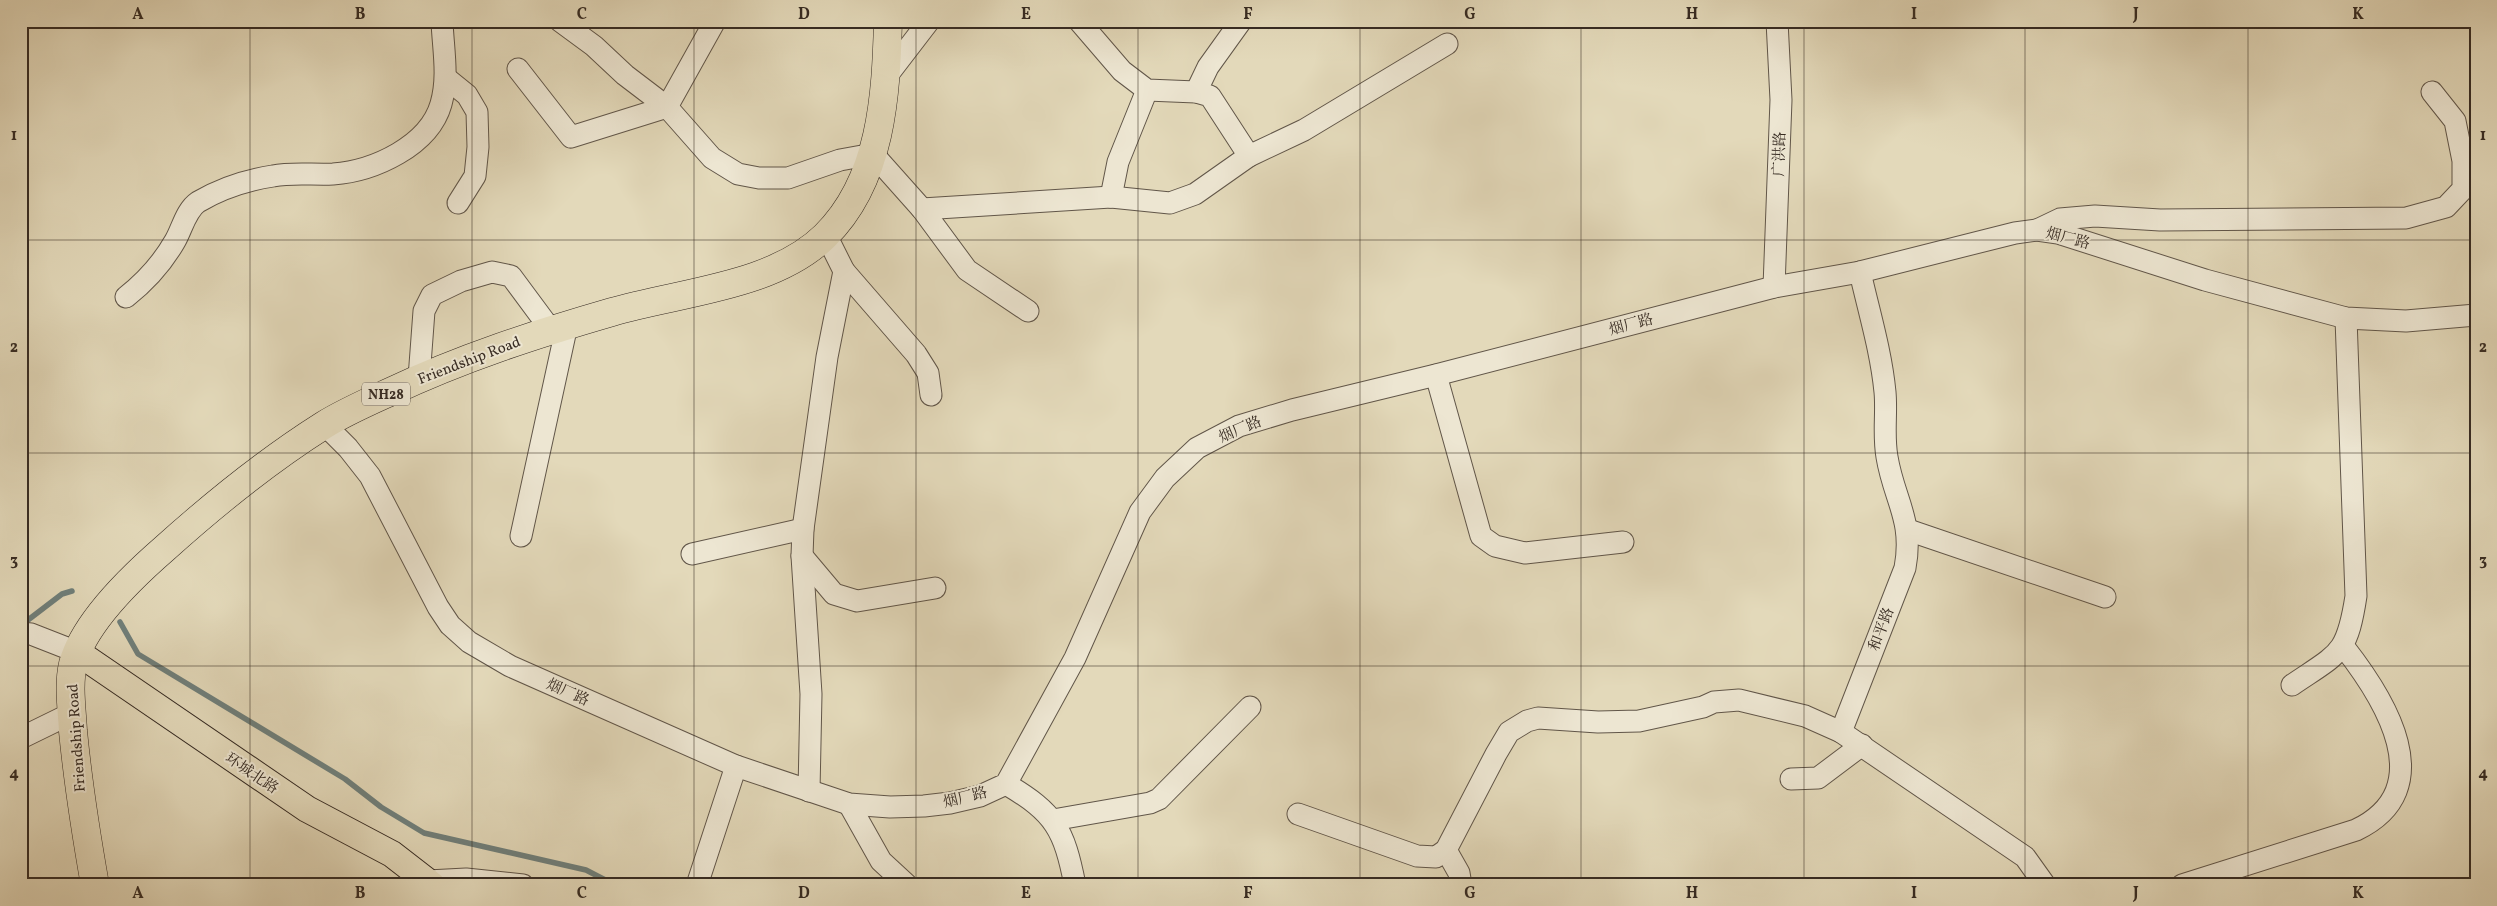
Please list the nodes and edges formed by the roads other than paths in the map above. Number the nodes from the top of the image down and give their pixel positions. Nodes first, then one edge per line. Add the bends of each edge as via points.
1 (442, 21) edge
2 (560, 21) edge
3 (715, 21) edge
4 (888, 21) edge
5 (929, 21) edge
6 (1079, 21) edge
7 (1241, 21) edge
8 (1778, 21) edge
9 (1447, 44) dead end
10 (518, 69) dead end
11 (886, 77) junction
12 (446, 78) junction
13 (1147, 90) junction
14 (1196, 92) junction
15 (2432, 92) dead end
16 (667, 107) junction
17 (874, 154) junction
18 (1249, 156) junction
19 (1110, 196) junction
20 (458, 203) dead end
21 (922, 209) junction
22 (2037, 230) junction
23 (826, 235) junction
24 (844, 271) junction
25 (1860, 272) junction
26 (1774, 287) junction
27 (126, 297) dead end
28 (1028, 312) dead end
29 (2476, 315) edge
30 (2346, 318) junction
31 (559, 328) junction
32 (1436, 375) junction
33 (419, 378) junction
34 (931, 395) dead end
35 (325, 425) junction
36 (803, 529) junction
37 (1908, 530) junction
38 (521, 536) dead end
39 (1623, 542) dead end
40 (692, 554) dead end
41 (802, 556) junction
42 (935, 588) dead end
43 (2105, 597) dead end
44 (21, 633) edge
45 (2344, 647) junction
46 (77, 652) junction
47 (2292, 685) dead end
48 (1250, 707) dead end
49 (72, 713) junction
50 (1842, 732) junction
51 (21, 738) edge
52 (1862, 746) junction
53 (736, 766) junction
54 (1791, 779) dead end
55 (1006, 784) junction
56 (809, 791) junction
57 (849, 804) junction
58 (1298, 814) dead end
59 (1054, 820) junction
60 (1446, 850) junction
61 (430, 883) edge
62 (95, 885) edge
63 (523, 885) edge
64 (697, 885) edge
65 (907, 885) edge
66 (1075, 885) edge
67 (1461, 885) edge
68 (2045, 885) edge
69 (2182, 885) edge

1 - 12 street
2 - 16 street
3 - 16 street
4 - 11 highway, NH28
5 - 11 street
6 - 13 street via 1122,71
7 - 14 street via 1208,66
8 - 26 street, 广洪路 via 1781,100
9 - 18 street via 1304,130
10 - 16 street via 571,137
11 - 17 highway, Friendship Road / NH28
12 - 20 street via 467,95 476,112 478,147 475,176
12 - 27 street via 435,122 406,148 369,167 335,174 274,175 225,189 196,203 156,267
13 - 14 street
13 - 19 street via 1118,162
14 - 18 street via 1210,96
15 - 22 street via 2455,121 2463,161 2463,189 2446,207 2406,218 2160,220 2095,216 2060,219
16 - 17 street via 712,158 738,174 788,178 840,160
17 - 21 street
17 - 23 highway, Friendship Road / NH28 via 854,200
18 - 19 street via 1196,194 1170,203
19 - 21 street
21 - 28 street via 967,270
22 - 25 street, 烟厂路 via 2014,232
22 - 30 street, 烟厂路 via 2058,233 2205,280
23 - 24 street
23 - 31 highway, Friendship Road / NH28 via 797,258 757,275
24 - 34 street via 916,354 928,373
24 - 36 street via 827,357
25 - 26 street, 烟厂路
25 - 37 street, 和平路 via 1884,385 1887,458
26 - 32 street, 烟厂路
29 - 30 street, 烟厂路 via 2406,321
30 - 45 street via 2356,596 2352,626
31 - 33 highway, Friendship Road / NH28 via 482,352
31 - 33 street via 511,276 492,272 461,281 432,295 424,311
31 - 38 street
32 - 39 street via 1481,536 1495,546 1525,553
32 - 55 street, 烟厂路 via 1239,426 1197,448 1165,478 1140,512 1075,658
33 - 35 highway, Friendship Road / NH28
35 - 46 highway, Friendship Road / NH28 via 214,504 139,571 103,612
35 - 53 street, 烟厂路 via 370,476 438,607 450,625 469,642 510,666
36 - 40 street
36 - 41 street
37 - 43 street
37 - 50 street, 和平路 via 1905,568
41 - 42 street via 834,594 857,601
41 - 56 street via 811,694
44 - 46 street
45 - 47 street
45 - 69 street via 2369,680 2399,742 2400,774 2394,798 2381,814 2356,830
46 - 49 highway, Friendship Road / NH28 via 72,669
46 - 61 main road, 环城北路 via 307,809 392,854
48 - 59 street via 1159,799
49 - 51 street
49 - 62 highway, Friendship Road / NH28 via 77,779
50 - 52 street
50 - 60 street via 1805,716 1739,700 1714,702 1639,721 1538,718 1509,732
52 - 54 street via 1818,778
52 - 68 street via 2025,856
53 - 56 street, 烟厂路
53 - 64 street
55 - 57 street, 烟厂路 via 980,796 950,803 890,807
55 - 59 street via 1034,801
56 - 57 street, 烟厂路
57 - 65 street via 881,861
58 - 60 street via 1418,856 1436,857
59 - 66 street
60 - 67 street via 1459,873
61 - 63 street via 466,879

